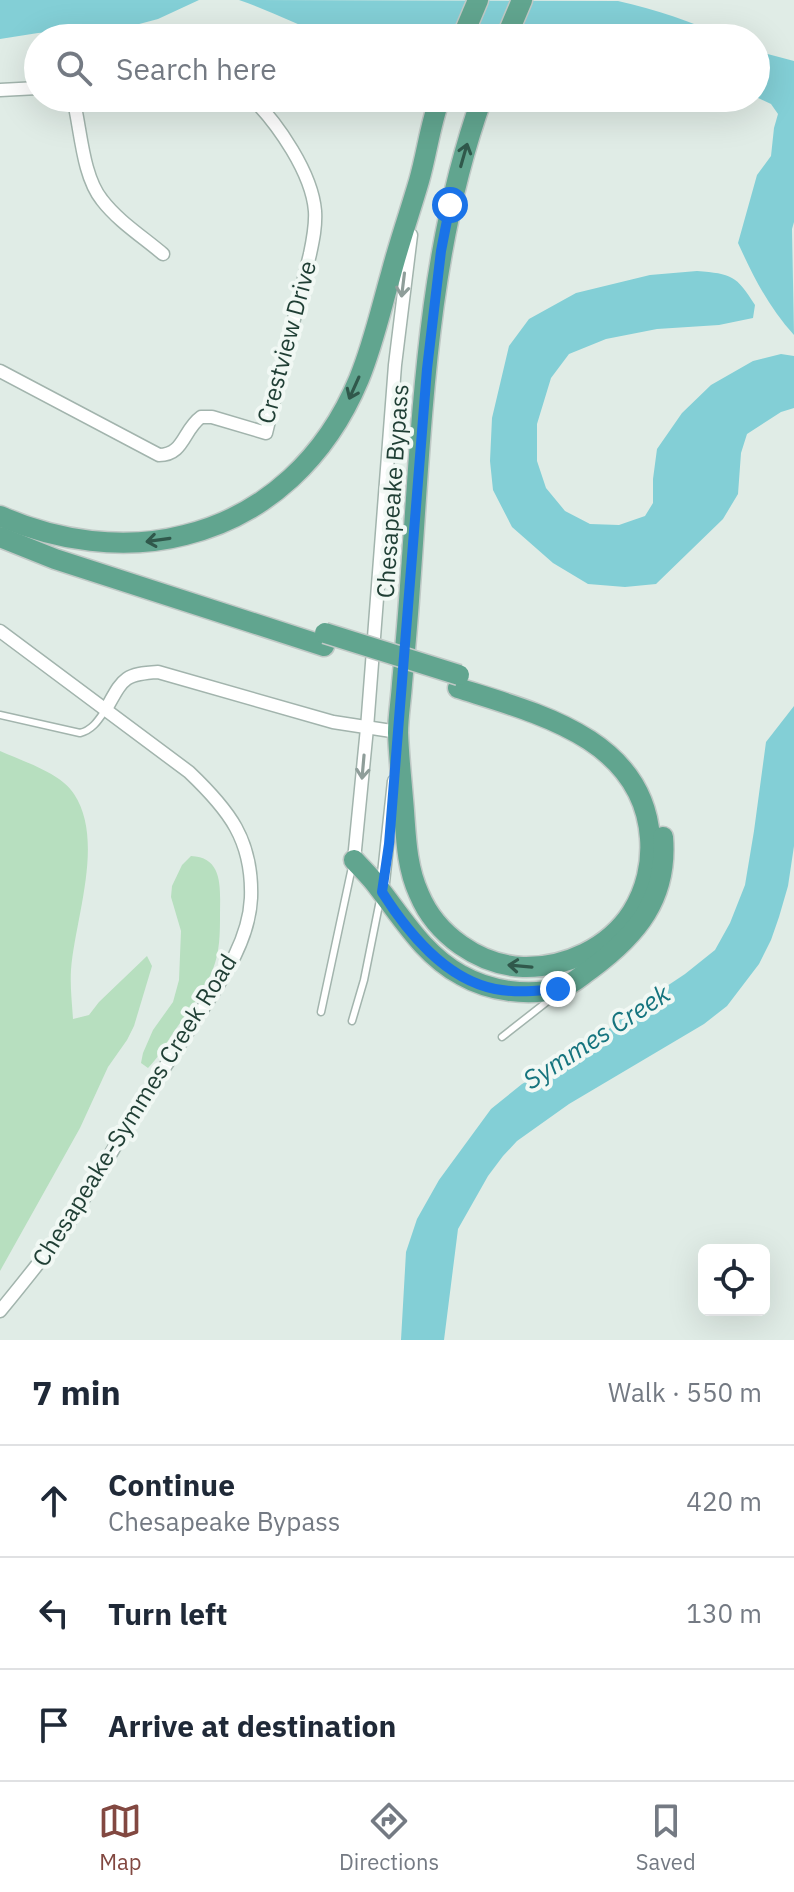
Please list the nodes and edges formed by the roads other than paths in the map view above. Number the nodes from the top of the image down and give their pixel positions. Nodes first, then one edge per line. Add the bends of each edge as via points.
1 (478, 0) edge
2 (522, 0) edge
3 (468, 24) edge
4 (512, 24) edge
5 (24, 89) edge
6 (0, 90) edge
7 (76, 112) edge
8 (264, 112) edge
9 (436, 112) edge
10 (477, 112) edge
11 (419, 180) junction
12 (163, 254) dead end
13 (0, 371) edge
14 (8, 520) edge
15 (0, 537) edge
16 (0, 631) edge
17 (324, 639) junction
18 (458, 682) junction
19 (106, 709) junction
20 (0, 715) edge
21 (367, 728) junction
22 (398, 732) junction
23 (354, 860) junction
24 (382, 892) junction
25 (564, 988) junction
26 (321, 1012) dead end
27 (352, 1021) dead end
28 (502, 1037) dead end
29 (0, 1311) edge

1 - 3 main road
2 - 4 main road
5 - 6 street
7 - 12 street via 100,199
8 - 13 street, Crestview Drive via 301,169 315,211 314,236 266,433 201,417 175,451 159,455
9 - 11 main road, Chesapeake Bypass
22 -> 10 main road, Chesapeake Bypass via 441,251
11 -> 14 main road via 350,398 319,449 275,493 217,525 157,541 96,541
11 -> 21 street, Chesapeake Bypass via 395,365
14 - 17 main road via 47,542
15 - 17 main road via 84,569
16 - 19 street, Chesapeake-Symmes Creek Road
17 - 18 main road
18 -> 22 main road via 573,730 601,748 631,779 645,809 650,858 633,911 606,940 556,964 516,966 476,955 444,931 418,893 410,863
18 - 25 main road via 556,708 598,730 639,769 656,801 664,855 649,909 625,942
19 - 20 lane via 88,732 80,733
19 - 21 street via 120,685 134,674 158,672
19 - 29 street, Chesapeake-Symmes Creek Road via 189,772 228,813 249,865 250,911 227,972 68,1223
21 - 22 street
21 -> 23 street, Chesapeake Bypass
22 - 24 street, Chesapeake Bypass
23 - 24 main road
23 - 26 lane
24 - 25 main road via 426,949 464,977 495,989
24 - 27 lane
25 - 28 lane

